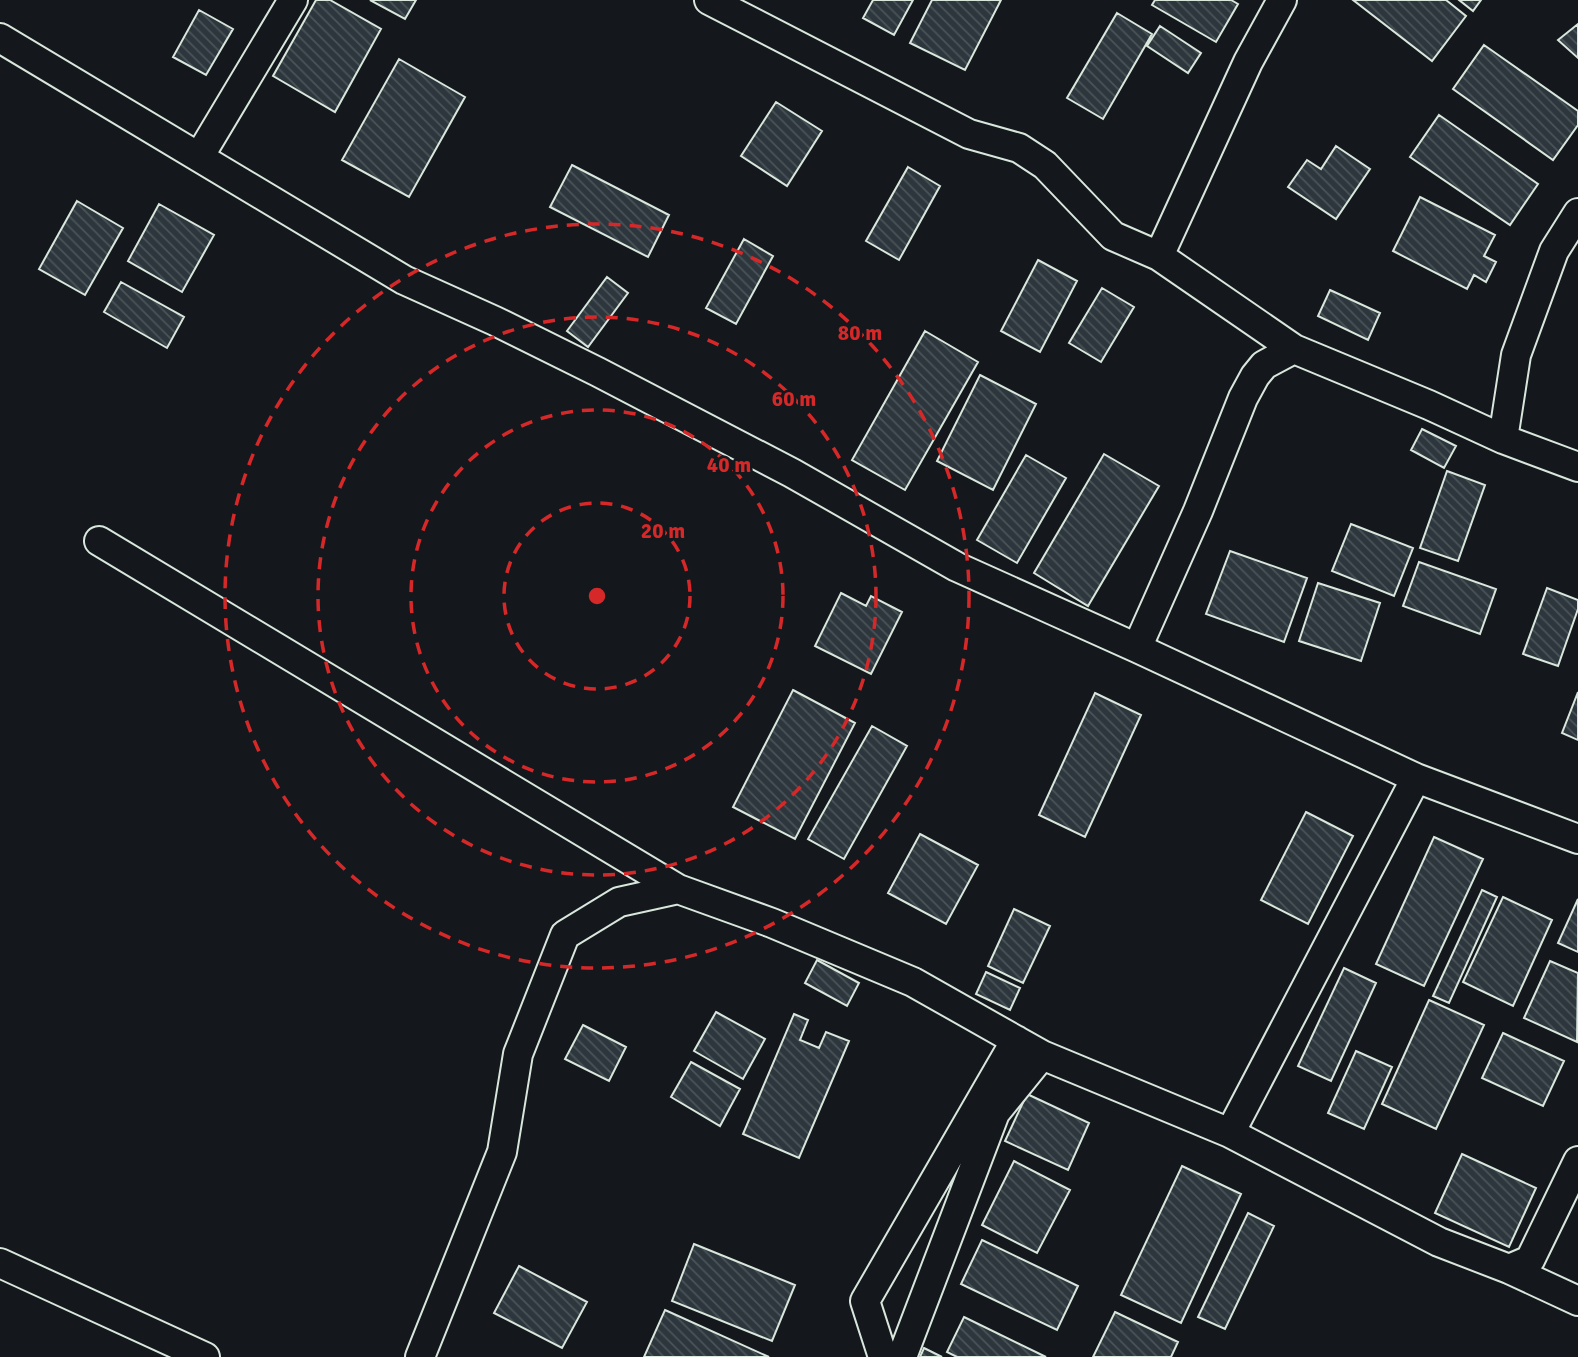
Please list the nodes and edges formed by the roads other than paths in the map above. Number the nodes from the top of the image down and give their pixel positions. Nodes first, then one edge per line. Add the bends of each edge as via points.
1 (293, 0) edge
2 (709, 0) edge
3 (1282, 0) edge
4 (0, 38) edge
5 (199, 157) junction
6 (1578, 213) edge
7 (1159, 256) junction
8 (1294, 349) junction
9 (1503, 439) junction
10 (1578, 467) edge
11 (99, 541) dead end
12 (1137, 648) junction
13 (1416, 778) junction
14 (1578, 839) edge
15 (678, 889) junction
16 (1016, 1040) junction
17 (1042, 1055) junction
18 (1230, 1133) junction
19 (1578, 1161) edge
20 (0, 1263) edge
21 (1508, 1269) junction
22 (1578, 1301) edge
23 (205, 1357) edge
24 (420, 1357) edge
25 (883, 1357) edge
26 (902, 1357) edge

1 - 5 street
2 - 7 street via 969,134 1019,148 1045,165 1112,236
3 - 7 street via 1248,62
4 - 5 street
5 - 12 street via 404,280 598,372 792,473 957,567
6 - 9 street via 1553,251 1516,355
7 - 8 street
8 - 9 street
8 - 12 street via 1264,365 1243,398
9 - 10 street
11 - 15 street
12 - 13 street
13 - 14 street
13 - 18 street
15 - 16 street via 913,982
15 - 24 street via 619,902 565,935 518,1054 502,1152
16 - 17 street
16 - 25 street via 865,1301
17 - 18 street
17 - 26 street via 995,1114
18 - 21 street via 1439,1242
19 - 21 street via 1530,1259
20 - 23 street
21 - 22 street

